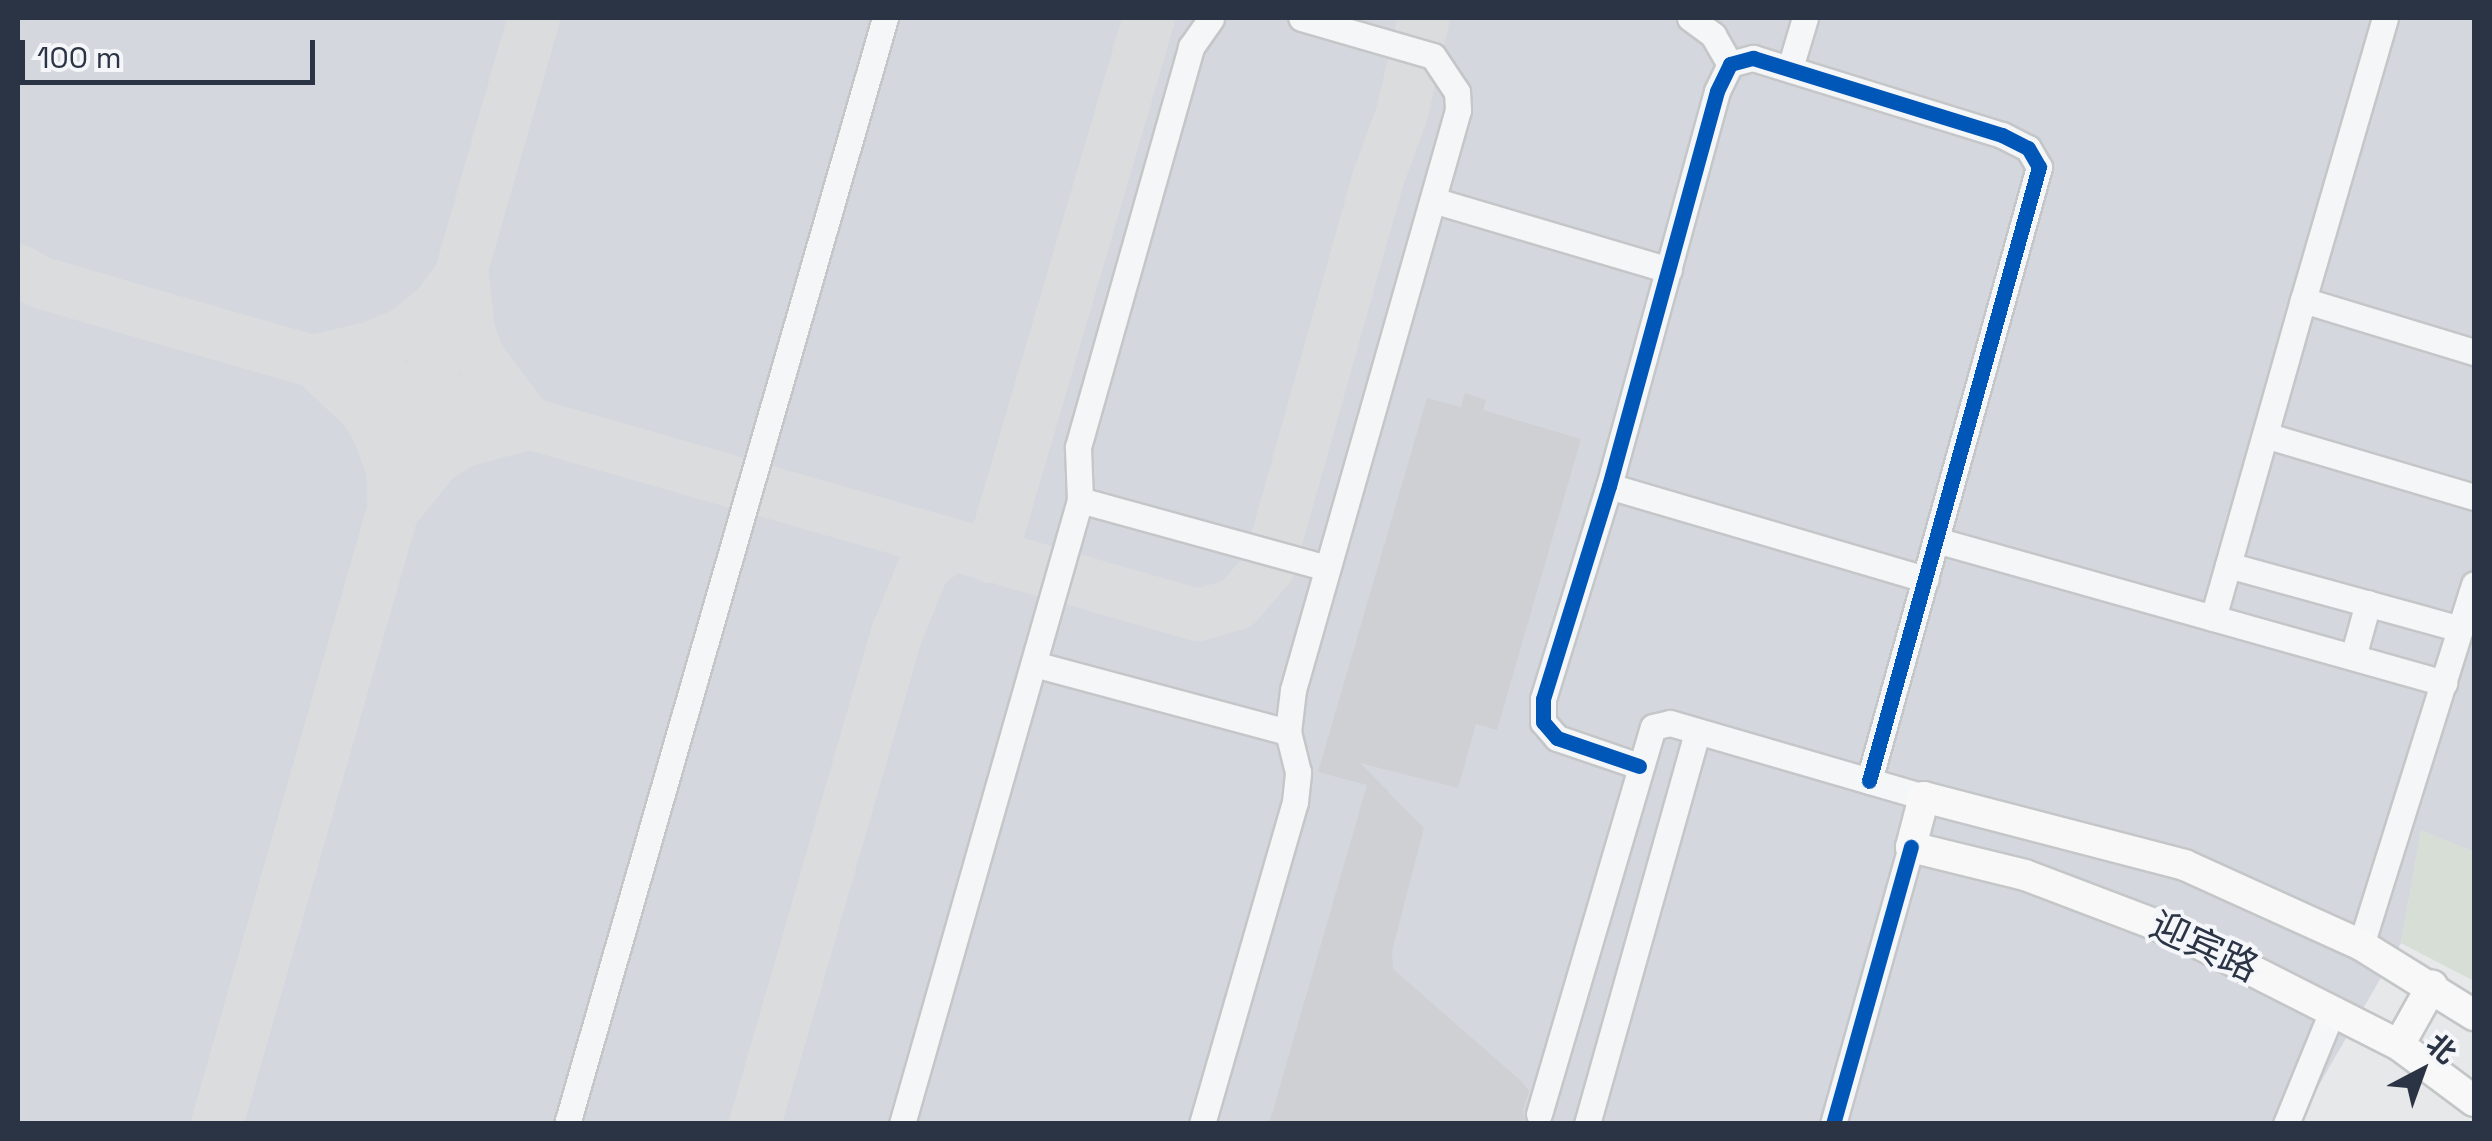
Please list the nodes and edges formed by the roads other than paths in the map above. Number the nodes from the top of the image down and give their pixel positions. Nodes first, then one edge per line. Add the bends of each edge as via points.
1 (885, 18) edge
2 (1211, 18) edge
3 (1300, 18) edge
4 (1690, 18) edge
5 (1804, 18) edge
6 (2384, 18) edge
7 (1730, 64) junction
8 (1790, 68) junction
9 (1433, 200) junction
10 (1670, 270) junction
11 (2303, 300) junction
12 (2474, 352) edge
13 (2264, 435) junction
14 (1609, 486) junction
15 (2474, 497) edge
16 (1080, 500) junction
17 (1936, 540) junction
18 (2228, 565) junction
19 (1328, 568) junction
20 (1926, 579) junction
21 (2474, 584) edge
22 (2368, 603) junction
23 (2213, 618) junction
24 (2460, 628) junction
25 (2354, 658) junction
26 (1034, 664) junction
27 (2444, 683) junction
28 (1288, 732) junction
29 (1697, 732) junction
30 (1639, 766) junction
31 (1869, 782) junction
32 (1924, 797) junction
33 (1910, 847) junction
34 (2361, 945) junction
35 (2432, 986) junction
36 (2333, 1010) junction
37 (2474, 1015) edge
38 (2399, 1045) junction
39 (2474, 1100) edge
40 (1539, 1114) dead end
41 (567, 1124) edge
42 (902, 1124) edge
43 (1202, 1124) edge
44 (1587, 1124) edge
45 (1833, 1124) edge
46 (2286, 1124) edge

1 - 41 street
2 - 16 street via 1192,47 1078,447
3 - 9 street via 1433,56 1449,74 1458,110
4 - 7 street via 1714,35
5 - 8 street
6 - 11 street
7 - 8 street via 1752,58
7 - 10 street
8 - 17 street via 2002,134 2038,161 2035,192
9 - 10 street
9 - 19 street
10 - 14 street
11 - 12 street
11 - 13 street
13 - 15 street
13 - 18 street
14 - 20 street
14 - 30 street via 1543,722 1557,738
16 - 19 street
16 - 26 street
17 - 20 street
17 - 23 street
18 - 22 street
18 - 23 street
19 - 28 street via 1293,690
20 - 31 street
21 - 24 street
22 - 24 street
22 - 25 street
23 - 25 street
24 - 27 street
25 - 27 street
26 - 28 street
26 - 42 street
27 - 34 street
28 - 43 street via 1298,772 1295,802
29 - 30 street via 1658,724
29 - 31 street
29 - 44 street
30 - 40 street
31 - 32 street
32 - 33 main road
32 - 34 main road, 迎宾路 via 2185,865
33 - 36 main road, 迎宾路 via 2109,904
33 - 45 street
34 - 35 main road, 迎宾路
35 - 37 main road, 迎宾路
35 - 38 main road
36 - 38 main road, 迎宾路
36 - 46 street
38 - 39 main road, 迎宾路

